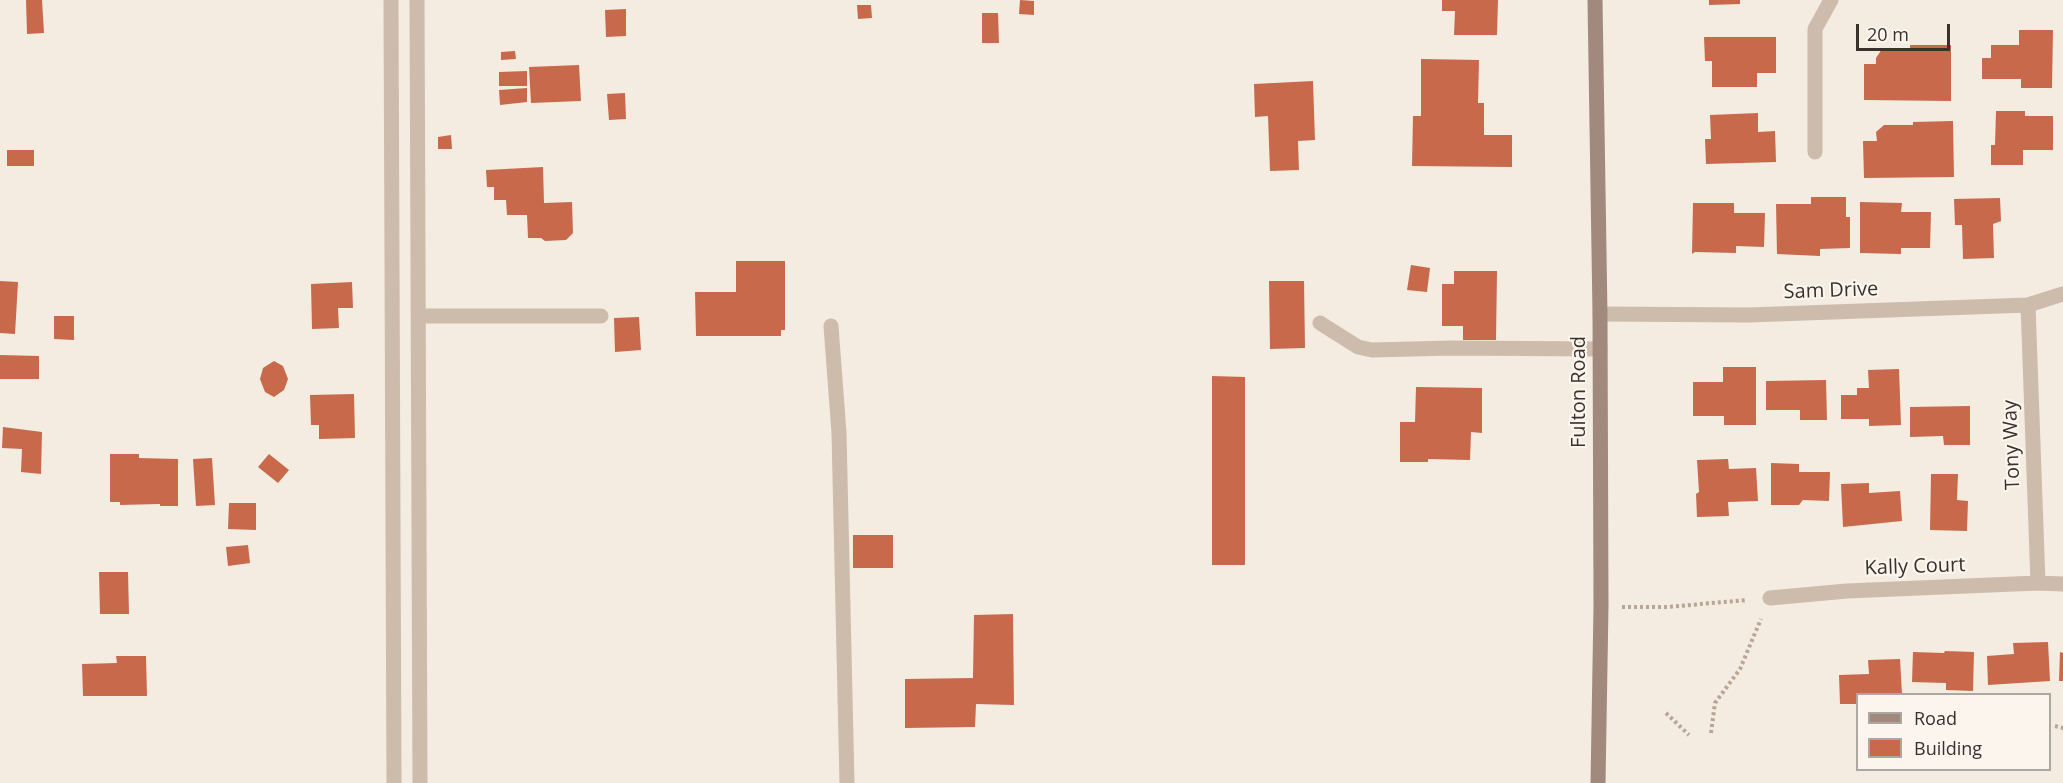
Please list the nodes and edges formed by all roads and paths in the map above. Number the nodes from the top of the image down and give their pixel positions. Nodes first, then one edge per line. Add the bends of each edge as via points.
1 (391, 0) edge
2 (417, 0) edge
3 (1595, 0) edge
4 (1831, 0) edge
5 (1815, 152) dead end
6 (2063, 294) edge
7 (2028, 305) junction
8 (1600, 314) junction
9 (420, 316) junction
10 (601, 316) dead end
11 (1320, 323) dead end
12 (831, 326) dead end
13 (1600, 349) junction
14 (2038, 583) junction
15 (2063, 584) edge
16 (1770, 598) junction
17 (1601, 606) junction
18 (1666, 713) dead end
19 (2055, 726) dead end
20 (2063, 728) edge
21 (1711, 733) dead end
22 (1689, 735) dead end
23 (394, 783) edge
24 (420, 783) edge
25 (847, 783) edge
26 (1598, 783) edge

1 - 23 street
2 - 9 street
3 - 8 main road, Fulton Road
4 - 5 street via 1815,28
6 - 7 street, Sam Drive
7 - 8 street, Sam Drive via 1749,315
7 - 14 street, Tony Way
8 - 13 main road, Fulton Road
9 - 10 street
9 - 24 street
11 - 13 street via 1358,347 1372,350
12 - 25 street via 839,433
13 - 17 main road, Fulton Road
14 - 15 street, Kally Court
14 - 16 street, Kally Court
16 - 17 path via 1667,607
16 - 21 path via 1740,669 1715,703
17 - 26 main road, Fulton Road
18 - 22 path
19 - 20 path

